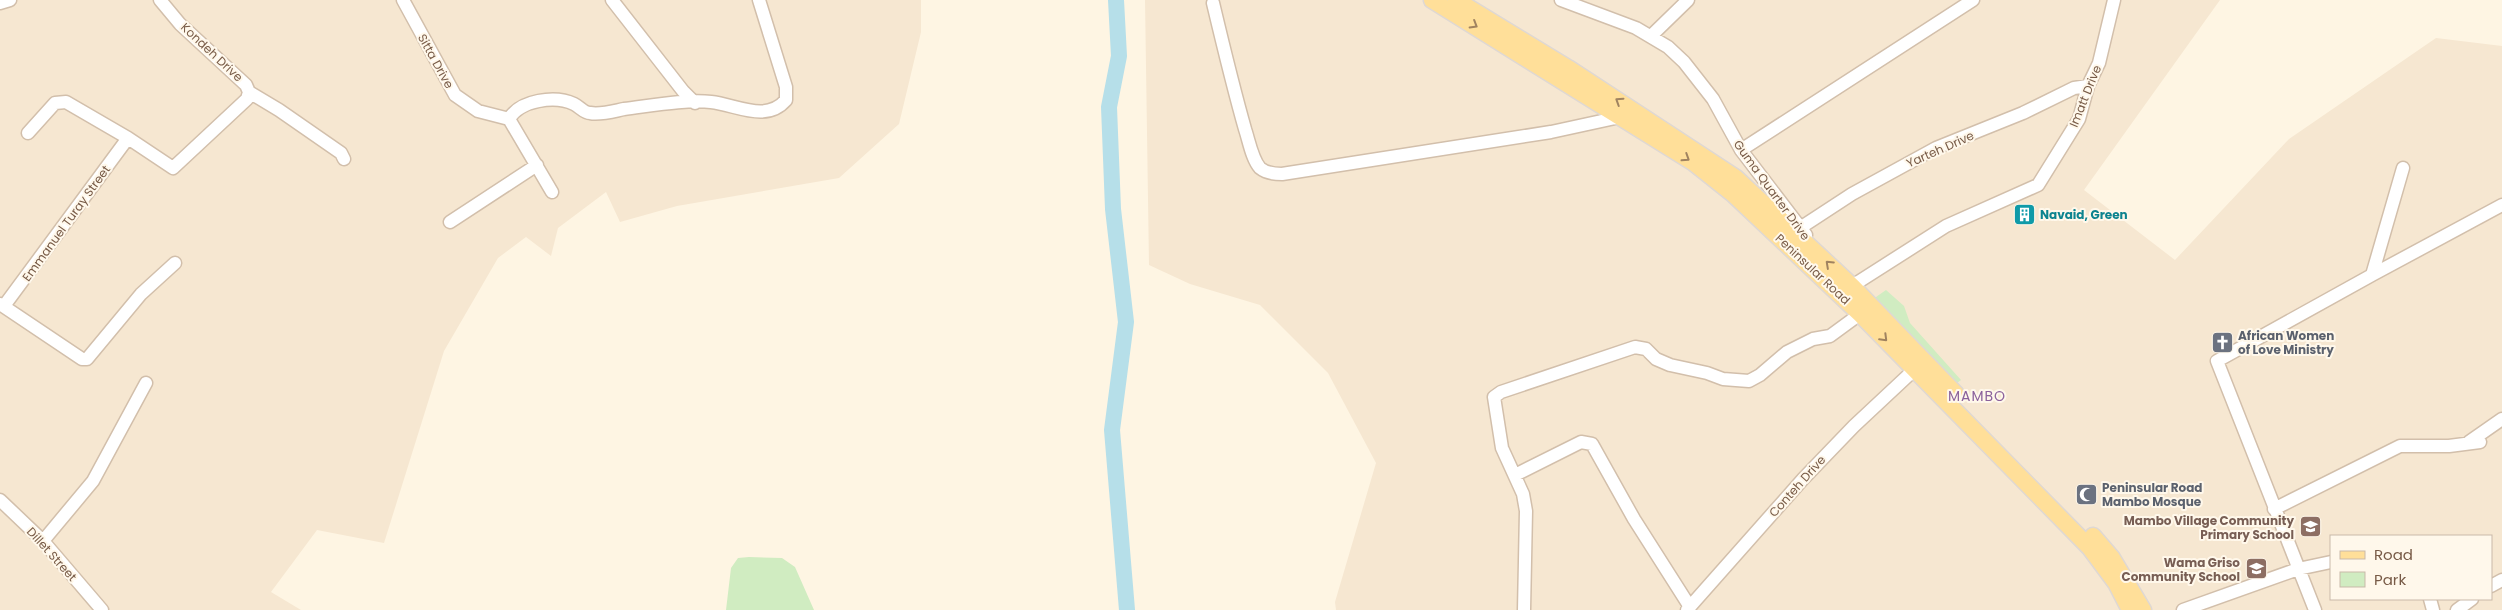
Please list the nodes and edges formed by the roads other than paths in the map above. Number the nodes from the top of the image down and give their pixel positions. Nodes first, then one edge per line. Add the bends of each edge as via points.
1 (10, 0) edge
2 (160, 0) edge
3 (403, 0) edge
4 (612, 0) edge
5 (759, 0) edge
6 (1432, 0) edge
7 (1456, 0) edge
8 (1561, 0) edge
9 (1688, 0) edge
10 (1972, 0) edge
11 (2114, 0) edge
12 (1213, 2) dead end
13 (0, 3) edge
14 (1652, 35) junction
15 (2088, 86) junction
16 (249, 92) junction
17 (695, 103) junction
18 (1620, 117) junction
19 (509, 119) junction
20 (28, 132) dead end
21 (128, 138) junction
22 (1741, 150) junction
23 (344, 159) dead end
24 (537, 165) junction
25 (2403, 168) dead end
26 (552, 192) dead end
27 (2502, 205) edge
28 (450, 222) dead end
29 (1800, 228) junction
30 (1807, 255) junction
31 (174, 263) dead end
32 (2372, 275) junction
33 (1852, 286) junction
34 (2, 305) edge
35 (1860, 314) junction
36 (1915, 370) junction
37 (146, 383) dead end
38 (2502, 420) edge
39 (2020, 468) junction
40 (1515, 475) junction
41 (0, 500) edge
42 (2274, 509) junction
43 (43, 541) junction
44 (2330, 562) edge
45 (2298, 569) junction
46 (2471, 600) edge
47 (1688, 608) edge
48 (102, 610) edge
49 (1524, 610) edge
50 (2130, 610) edge
51 (2143, 610) edge
52 (2182, 610) edge
53 (2315, 610) edge
54 (2457, 610) edge

1 - 13 street
2 - 16 street, Kondeh Drive via 180,24 246,85
3 - 19 street, Sitta Drive via 455,95 478,111
4 - 17 street
5 - 17 street via 786,87 786,100 779,108 756,112 711,102
6 -> 18 main road, Peninsular Road
30 -> 7 main road, Peninsular Road via 1736,178 1568,68
8 - 14 street, Guma Quarter Drive
9 - 14 street
10 - 22 street
11 - 15 street, Imatt Drive via 2099,63
12 - 18 street via 1231,81 1251,147 1258,166 1274,174 1552,132
14 - 22 street, Guma Quarter Drive via 1684,62 1713,99
15 - 29 street, Yarteh Drive via 2074,88 2023,113 1936,148 1852,194
15 - 33 street, Imatt Drive via 2079,119 2038,185 1946,226
16 - 21 street, Kondeh Drive via 247,99 173,168
16 - 23 street via 279,110
17 - 19 street via 590,114 573,104 541,101 525,104
18 -> 30 main road, Peninsular Road via 1694,163
19 - 24 street
20 - 21 street via 60,101
21 - 34 street, Emmanuel Turay Street
22 - 29 street, Guma Quarter Drive
24 - 26 street
24 - 28 street
25 - 32 street
27 - 32 street
29 - 30 street, Guma Quarter Drive via 1811,242
33 -> 30 main road, Peninsular Road
30 - 35 main road, Peninsular Road
31 - 34 street via 141,294 87,359 82,359
32 - 42 street via 2217,361
33 - 39 main road, Peninsular Road
35 -> 36 main road, Peninsular Road
35 - 40 street via 1830,336 1813,339 1787,352 1749,381 1722,379 1708,372 1670,366 1646,349 1635,347 1501,392 1494,398 1494,404 1502,448
36 - 39 main road, Peninsular Road
36 - 47 street, Conteh Drive via 1809,472
37 - 43 street via 93,481
38 - 42 street via 2474,443 2400,446
39 - 50 main road, Peninsular Road via 2090,548 2116,583
39 - 51 main road, Peninsular Road via 2112,558
40 - 47 street via 1581,442 1592,444
40 - 49 street via 1526,511
41 - 43 street, Dillet Street
42 - 45 street
43 - 48 street, Dillet Street
44 - 45 street
45 - 52 street
45 - 53 street
46 - 54 street

